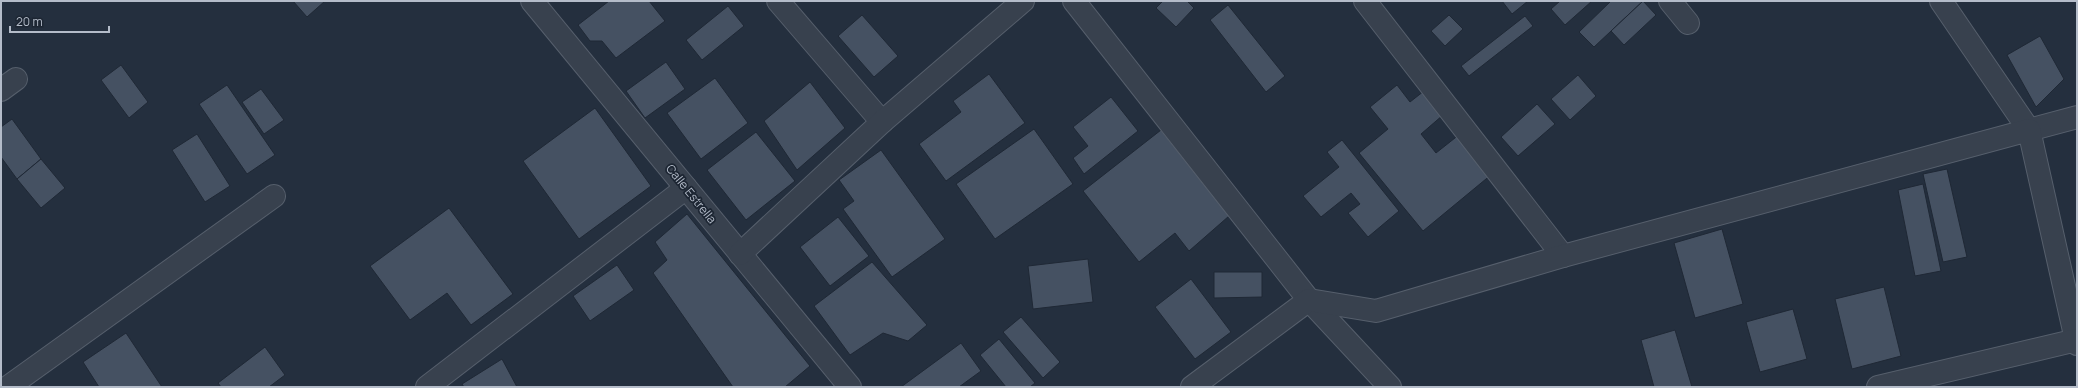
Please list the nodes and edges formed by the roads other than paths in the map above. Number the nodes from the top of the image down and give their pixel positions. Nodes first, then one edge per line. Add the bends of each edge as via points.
1 (532, 1) edge
2 (778, 1) edge
3 (1023, 1) edge
4 (1074, 1) edge
5 (1365, 1) edge
6 (1670, 1) edge
7 (1941, 1) edge
8 (1688, 23) dead end
9 (2077, 118) edge
10 (882, 122) junction
11 (2029, 130) junction
12 (686, 188) junction
13 (274, 196) dead end
14 (740, 254) junction
15 (1563, 256) junction
16 (1309, 300) junction
17 (2077, 341) edge
18 (8, 387) edge
19 (427, 387) edge
20 (850, 387) edge
21 (1192, 387) edge
22 (1390, 387) edge
23 (1878, 387) edge

1 - 12 street, Calle Estrella
2 - 10 street
3 - 10 street
4 - 16 street
5 - 15 street
6 - 8 street
7 - 11 street
9 - 11 street
10 - 14 street
11 - 15 street
11 - 17 street
12 - 14 street, Calle Estrella
12 - 19 street
13 - 18 street
14 - 20 street, Calle Estrella
15 - 16 street via 1376,311
16 - 21 street
16 - 22 street
17 - 23 street

